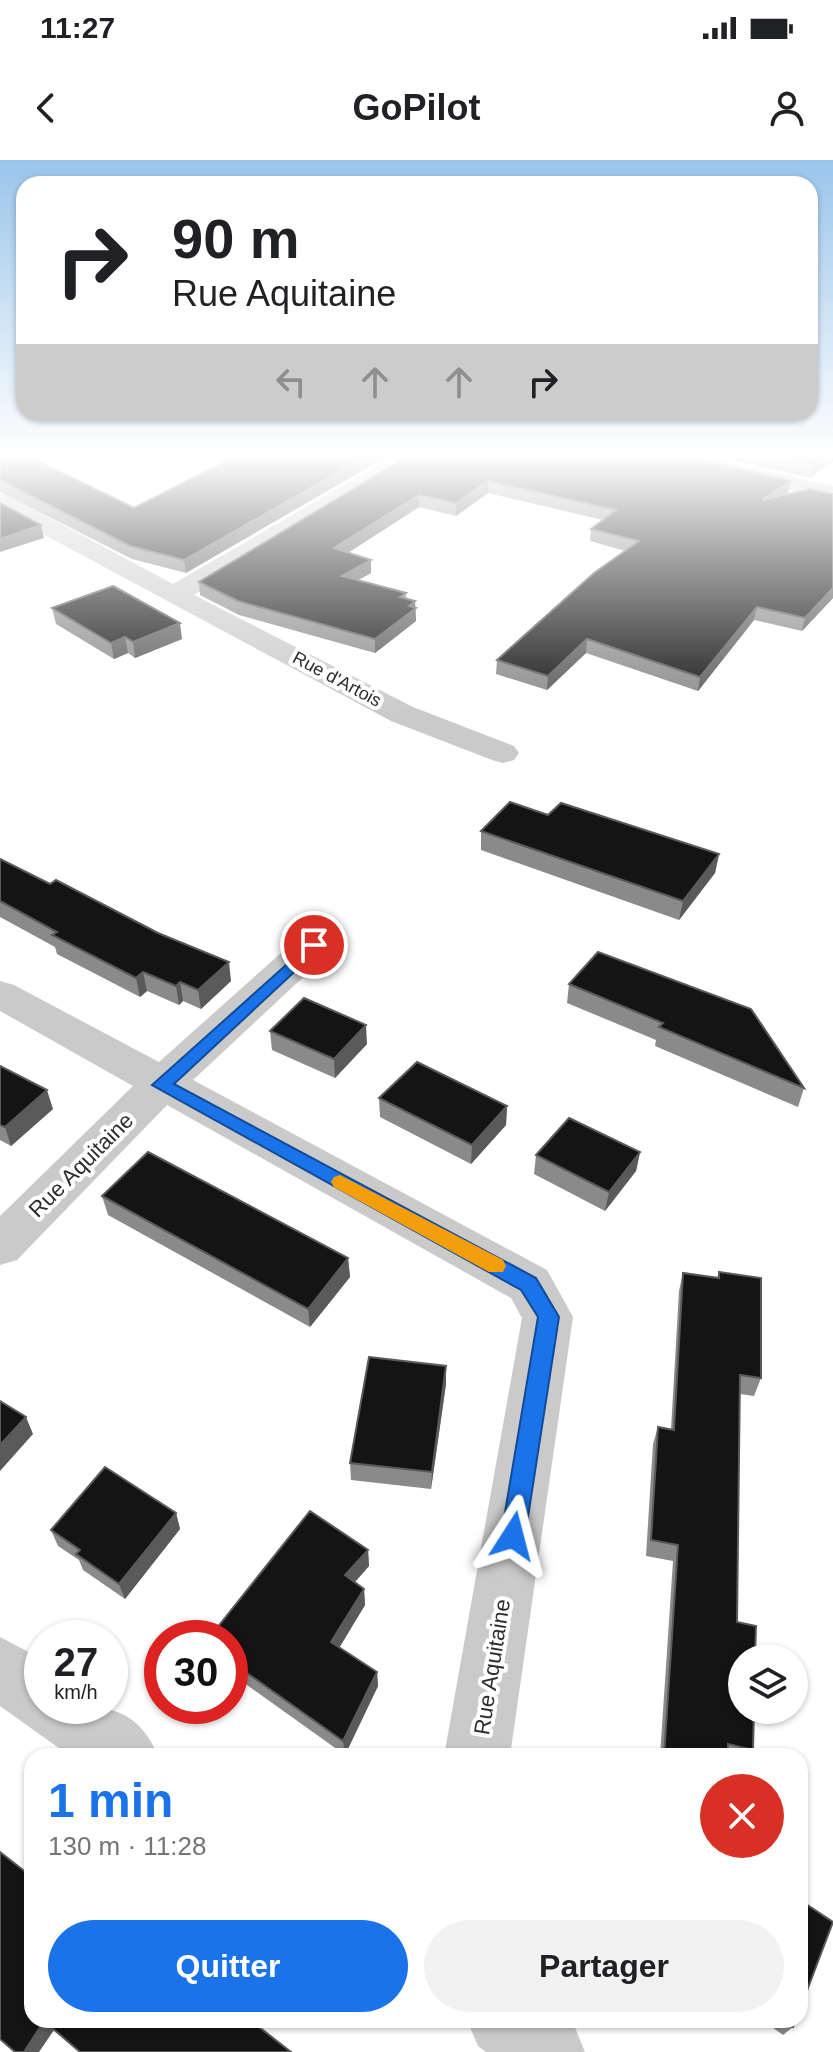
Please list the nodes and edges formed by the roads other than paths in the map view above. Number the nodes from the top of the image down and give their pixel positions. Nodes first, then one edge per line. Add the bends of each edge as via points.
1 (71, 541) edge
2 (266, 541) edge
3 (176, 594) junction
4 (503, 753) dead end
5 (314, 945) dead end
6 (0, 994) edge
7 (161, 1085) junction
8 (0, 1246) edge
9 (0, 1668) edge
10 (24, 1685) edge
11 (80, 1724) edge
12 (114, 1748) edge
13 (478, 1748) edge
14 (515, 2028) edge
15 (547, 2052) edge

1 - 3 street, Rue d'Artois
2 - 3 street
3 - 4 street, Rue d'Artois via 402,714
5 - 7 street, Rue Aquitaine
6 - 7 street, Rue Aquitaine
7 - 8 street, Rue Aquitaine
7 - 13 street, Rue Aquitaine via 529,1284 548,1317
9 - 10 street
11 - 12 street
14 - 15 street

